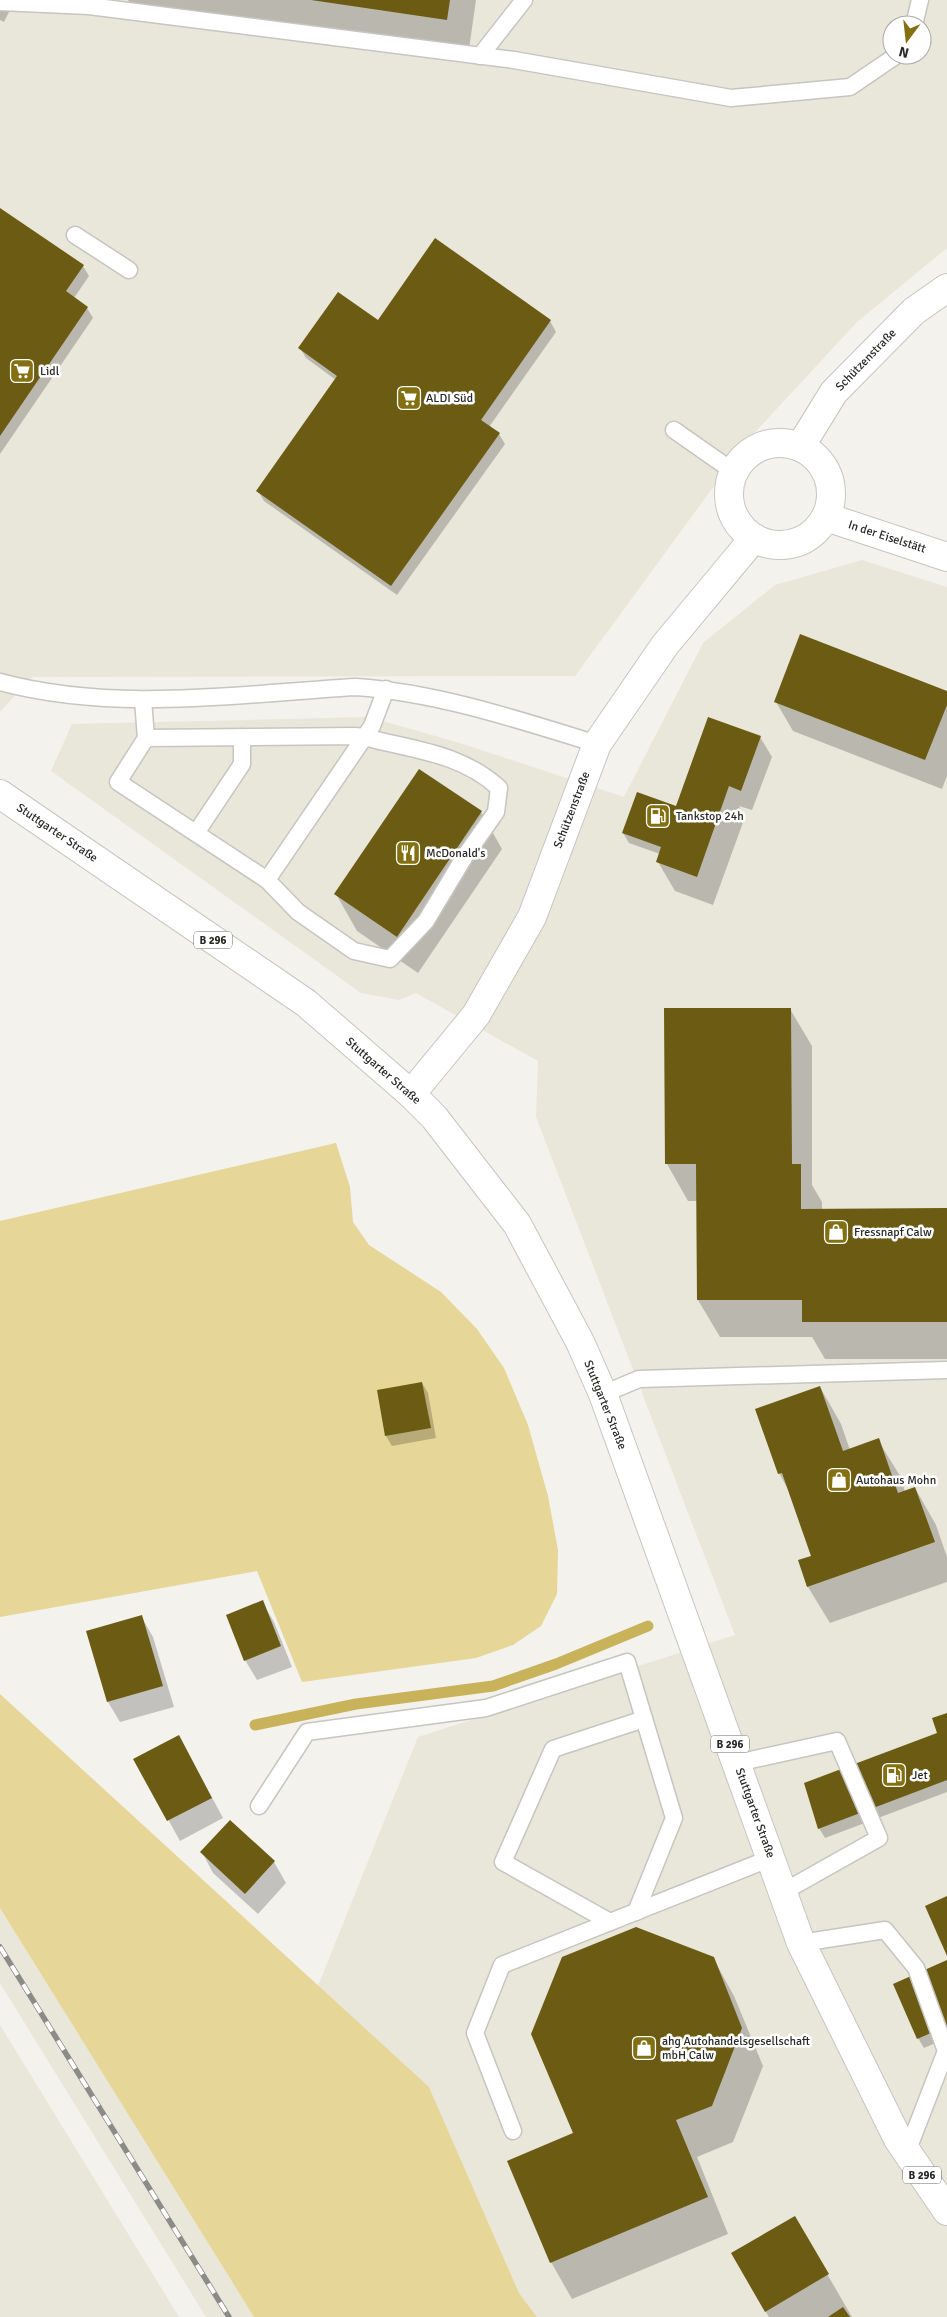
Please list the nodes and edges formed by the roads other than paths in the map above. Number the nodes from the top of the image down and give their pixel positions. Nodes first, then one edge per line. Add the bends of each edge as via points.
1 (524, 0) edge
2 (920, 0) edge
3 (0, 2) edge
4 (916, 15) edge
5 (480, 56) junction
6 (882, 65) edge
7 (75, 235) dead end
8 (129, 270) dead end
9 (947, 288) edge
10 (674, 430) dead end
11 (800, 447) junction
12 (734, 472) junction
13 (826, 517) junction
14 (754, 538) junction
15 (947, 557) edge
16 (0, 682) edge
17 (386, 689) junction
18 (143, 700) junction
19 (242, 737) junction
20 (364, 737) junction
21 (146, 738) junction
22 (597, 744) junction
23 (0, 794) edge
24 (196, 833) junction
25 (268, 880) junction
26 (411, 1094) junction
27 (947, 1370) edge
28 (603, 1394) junction
29 (644, 1719) junction
30 (737, 1763) junction
31 (259, 1806) dead end
32 (771, 1858) junction
33 (782, 1892) junction
34 (636, 1912) junction
35 (610, 1922) junction
36 (801, 1943) junction
37 (513, 2131) dead end
38 (907, 2152) junction
39 (947, 2211) edge

1 - 5 lane
2 - 4 lane
3 - 5 lane via 89,6
5 - 6 lane via 730,98 850,87
7 - 8 lane
9 - 11 main road, Schützenstraße via 914,311 834,392
10 - 12 lane
11 - 12 main road via 785,443 755,449 742,459
11 - 13 main road via 825,469 831,485 831,502
12 - 14 main road via 730,486 732,509 742,528
13 - 14 main road via 802,540 786,545
13 - 15 main road, In der Eiselstätt
14 - 22 main road, Schützenstraße via 665,645
16 - 18 lane via 103,699
17 - 18 lane via 356,687
17 - 20 lane via 372,726
17 - 22 lane via 503,714
18 - 21 lane
19 - 20 lane
19 - 21 lane
19 - 24 lane via 242,764
20 - 25 lane
20 - 25 lane via 450,757 484,774 499,788 496,812 426,921 390,959 354,951 298,912
21 - 24 lane via 118,782
22 - 26 main road, Schützenstraße via 532,917 476,1015
23 - 26 main road, Stuttgarter Straße / B 296 via 306,1003
24 - 25 lane
26 - 28 main road, Stuttgarter Straße / B 296 via 434,1117 517,1224 580,1342
27 - 28 lane via 639,1379
28 - 30 main road, Stuttgarter Straße / B 296
29 - 31 lane via 627,1662 486,1708 307,1732
29 - 34 lane via 674,1818
29 - 35 lane via 553,1749 503,1862
30 - 32 main road, Stuttgarter Straße / B 296
30 - 33 lane via 837,1741 879,1838
32 - 33 main road, Stuttgarter Straße / B 296
32 - 34 lane
33 - 36 main road, Stuttgarter Straße / B 296
34 - 35 lane
35 - 37 lane via 502,1965 475,2033
36 - 38 main road, Stuttgarter Straße / B 296
36 - 38 lane via 885,1930 916,1968 946,2051
38 - 39 main road, Stuttgarter Straße / B 296

